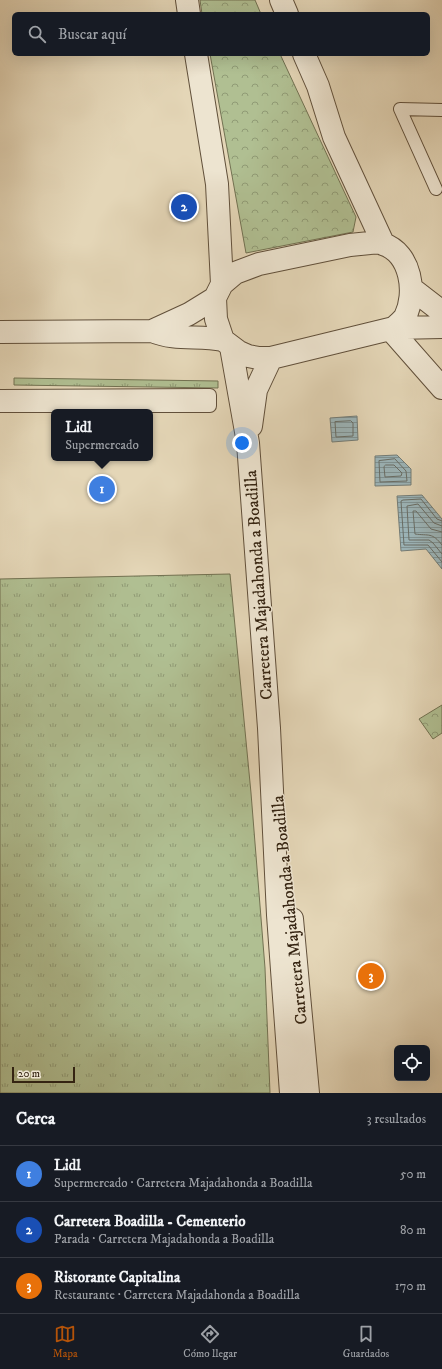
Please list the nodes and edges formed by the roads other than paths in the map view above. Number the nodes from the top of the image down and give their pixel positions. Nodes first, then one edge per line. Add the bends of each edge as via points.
1 (281, 0) edge
2 (286, 12) edge
3 (196, 56) edge
4 (305, 56) edge
5 (442, 110) edge
6 (436, 189) dead end
7 (382, 243) junction
8 (412, 288) junction
9 (219, 291) junction
10 (442, 312) edge
11 (442, 327) edge
12 (392, 329) junction
13 (152, 331) junction
14 (0, 332) edge
15 (227, 343) junction
16 (271, 358) junction
17 (441, 384) edge
18 (0, 396) edge
19 (0, 406) edge
20 (248, 443) junction
21 (269, 728) junction
22 (278, 915) junction
23 (291, 1093) edge
24 (299, 1093) edge
25 (308, 1093) edge

1 - 2 street
3 - 9 street via 217,184
4 - 7 street via 318,86 334,137
5 - 6 lane via 400,109
7 - 8 street via 395,251 406,265
7 - 9 street via 350,245 259,264 235,273
8 - 10 street
8 - 12 street via 404,318
9 - 13 street via 189,314
9 - 15 street, Carretera Majadahonda a Boadilla via 216,319
11 - 12 street
12 - 16 street
12 - 17 street
13 - 14 street
13 - 15 street via 164,336 204,337
15 - 16 street via 248,356
15 - 20 street, Carretera Majadahonda a Boadilla
16 - 20 street, Carretera Majadahonda a Boadilla via 256,390
18 - 19 lane via 210,395 210,406
20 - 21 street, Carretera Majadahonda a Boadilla
21 - 22 street, Carretera Majadahonda a Boadilla
21 - 25 street, Carretera Majadahonda a Boadilla via 296,952
22 - 23 street, Carretera Majadahonda a Boadilla
22 - 24 street, Carretera Majadahonda a Boadilla via 290,977

